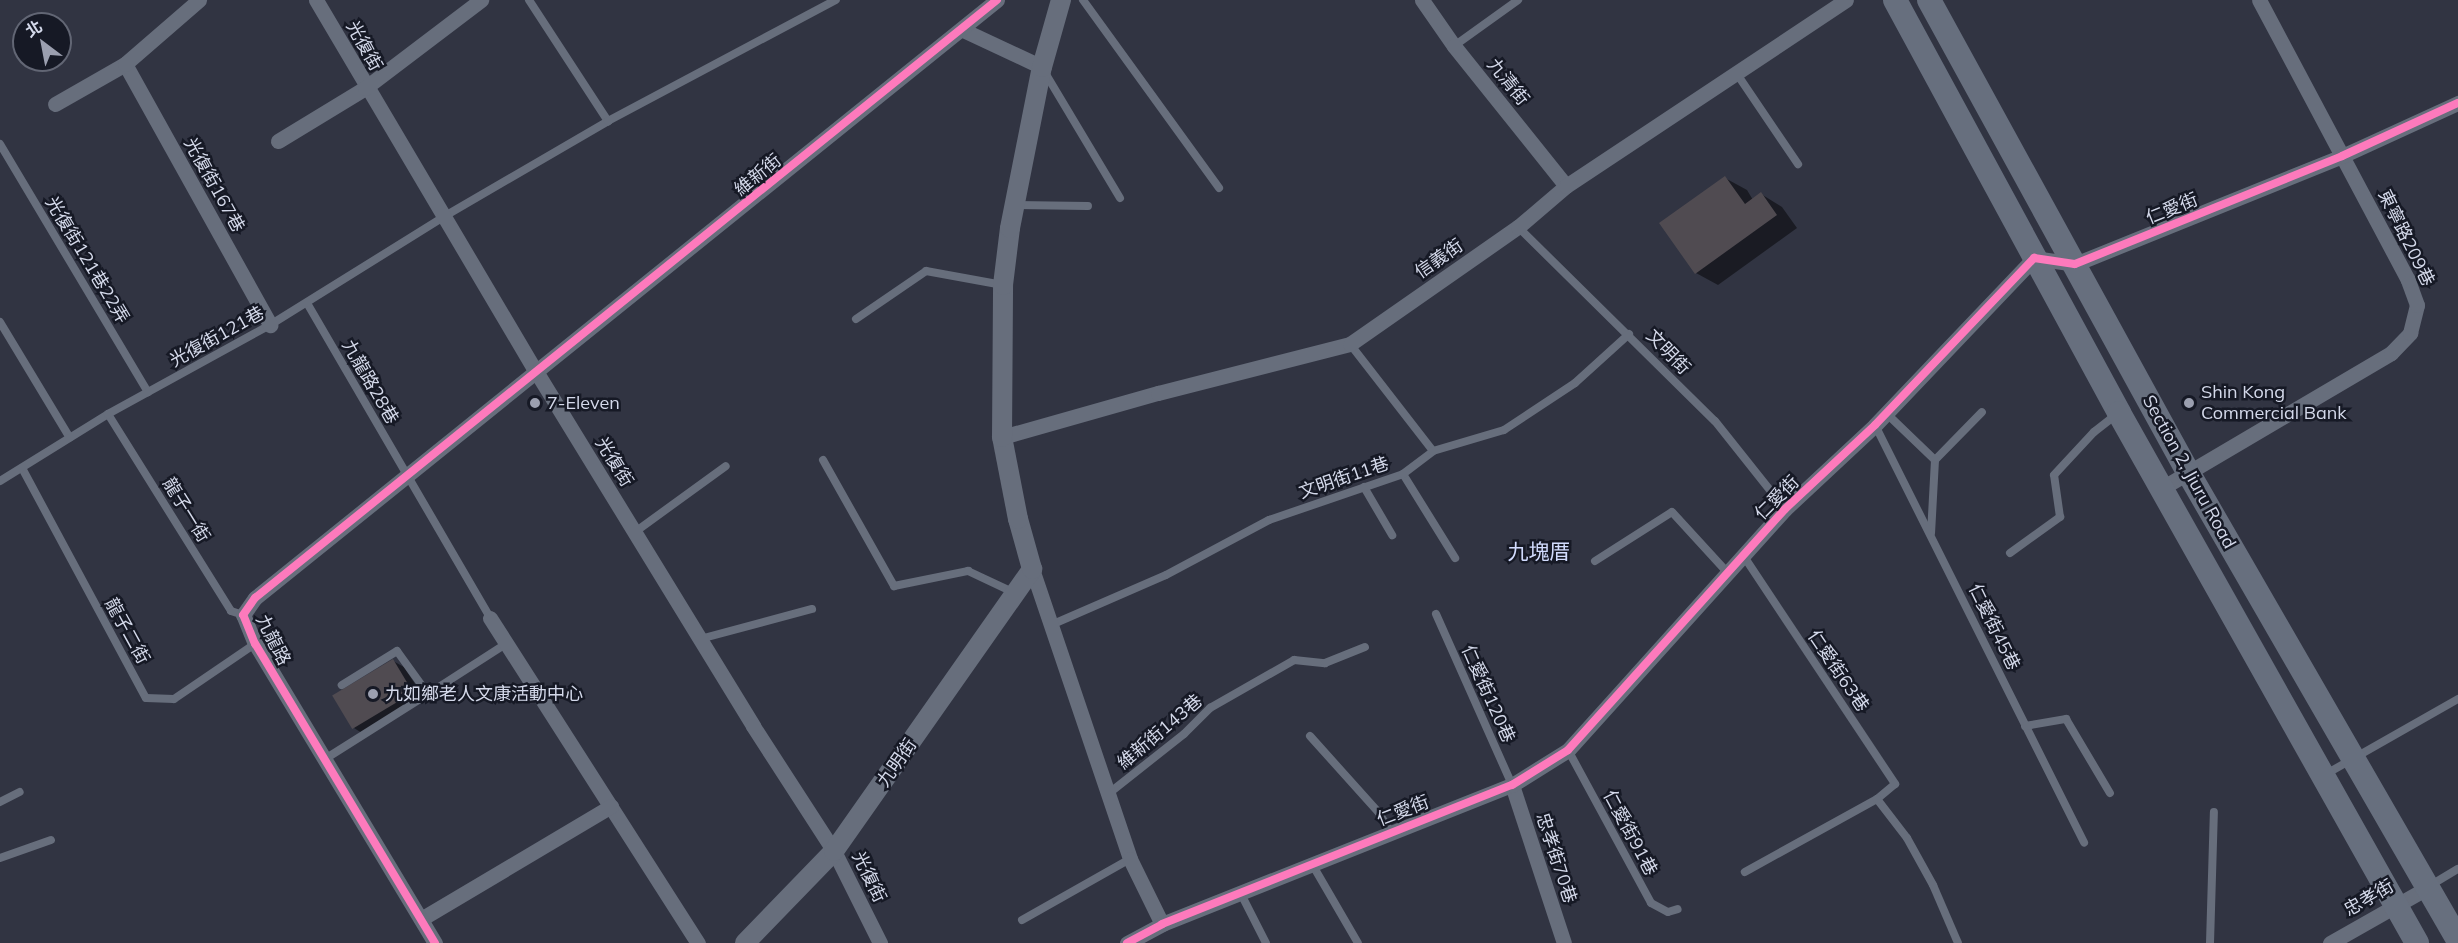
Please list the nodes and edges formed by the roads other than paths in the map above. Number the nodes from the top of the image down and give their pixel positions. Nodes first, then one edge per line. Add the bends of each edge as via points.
1 (199, 0) edge
2 (316, 0) edge
3 (481, 0) edge
4 (529, 0) edge
5 (836, 0) edge
6 (997, 0) edge
7 (1062, 0) edge
8 (1083, 0) edge
9 (1422, 0) edge
10 (1518, 0) edge
11 (1846, 0) edge
12 (1895, 0) edge
13 (1929, 0) edge
14 (2259, 0) edge
15 (963, 30) junction
16 (1454, 46) junction
17 (125, 64) junction
18 (1042, 67) junction
19 (1737, 74) junction
20 (366, 88) junction
21 (2458, 103) edge
22 (55, 104) dead end
23 (608, 121) junction
24 (278, 141) dead end
25 (0, 144) edge
26 (2342, 156) junction
27 (1798, 164) dead end
28 (1566, 186) junction
29 (1219, 188) dead end
30 (1120, 198) dead end
31 (1015, 205) junction
32 (1088, 206) dead end
33 (446, 216) junction
34 (1518, 227) junction
35 (2034, 258) junction
36 (2075, 264) junction
37 (1003, 285) junction
38 (307, 303) junction
39 (856, 319) dead end
40 (0, 322) edge
41 (270, 325) junction
42 (1629, 334) junction
43 (1350, 345) junction
44 (537, 373) junction
45 (148, 392) junction
46 (1982, 412) dead end
47 (1886, 413) junction
48 (2119, 413) junction
49 (108, 414) junction
50 (1875, 426) junction
51 (70, 438) junction
52 (1002, 438) junction
53 (1433, 451) junction
54 (823, 460) dead end
55 (1935, 460) junction
56 (726, 466) dead end
57 (22, 468) junction
58 (1403, 474) junction
59 (2189, 474) junction
60 (408, 476) junction
61 (0, 481) edge
62 (1364, 487) junction
63 (2162, 488) junction
64 (1785, 509) junction
65 (635, 532) junction
66 (1392, 535) dead end
67 (1931, 535) junction
68 (2010, 552) dead end
69 (1742, 555) junction
70 (1455, 558) dead end
71 (1594, 561) dead end
72 (1032, 569) junction
73 (1727, 572) junction
74 (1016, 593) junction
75 (812, 609) dead end
76 (243, 615) junction
77 (1436, 615) dead end
78 (490, 618) joint
79 (1051, 625) junction
80 (700, 639) junction
81 (507, 643) junction
82 (255, 644) junction
83 (1365, 647) dead end
84 (342, 685) dead end
85 (428, 693) junction
86 (2458, 699) edge
87 (2025, 726) junction
88 (1310, 736) dead end
89 (1568, 750) junction
90 (325, 759) junction
91 (2353, 760) junction
92 (2323, 776) junction
93 (1512, 785) junction
94 (20, 792) dead end
95 (2110, 793) dead end
96 (1108, 794) junction
97 (1877, 799) junction
98 (0, 802) edge
99 (611, 806) junction
100 (2214, 812) dead end
101 (1390, 832) junction
102 (51, 840) dead end
103 (2084, 843) dead end
104 (834, 851) junction
105 (0, 858) edge
106 (1130, 859) junction
107 (1312, 863) junction
108 (2458, 869) edge
109 (1745, 872) dead end
110 (2427, 888) junction
111 (1240, 892) junction
112 (2395, 906) junction
113 (1678, 909) dead end
114 (421, 920) junction
115 (1022, 920) dead end
116 (1162, 924) junction
117 (2458, 940) edge
118 (435, 943) edge
119 (698, 943) edge
120 (745, 943) edge
121 (880, 943) edge
122 (1127, 943) edge
123 (1266, 943) edge
124 (1358, 943) edge
125 (1564, 943) edge
126 (1958, 943) edge
127 (2210, 943) edge
128 (2330, 943) edge
129 (2417, 943) edge

1 - 17 street
2 - 20 street, 光復街
3 - 20 street
4 - 23 lane
5 - 23 lane, 光復街121巷
6 - 15 street, 維新街
7 - 18 street
8 - 29 lane
9 - 16 street, 九清街
10 - 16 lane
11 - 19 street, 信義街
12 - 35 main road, Section 2, Jiuru Road
13 - 36 main road, Section 2, Jiuru Road
14 - 26 street, 東寧路209巷
15 - 18 street
15 - 44 street, 維新街
16 - 28 street, 九清街
17 - 22 street
17 - 41 street, 光復街167巷
18 - 30 lane
18 - 31 street
19 - 27 lane
19 - 28 street, 信義街
20 - 24 street
20 - 33 street, 光復街
21 - 26 street, 仁愛街
23 - 33 lane, 光復街121巷
25 - 45 lane, 光復街121巷22弄
26 - 36 street, 仁愛街
26 - 59 street, 東寧路209巷 via 2408,280 2417,305 2410,333 2391,353
28 - 34 street, 信義街
31 - 32 lane
31 - 37 street
33 - 38 lane, 光復街121巷
33 - 44 street, 光復街
34 - 42 lane, 文明街
34 - 43 street, 信義街
35 - 36 street
35 - 47 street, 仁愛街
35 - 48 main road, Section 2, Jiuru Road
36 - 59 main road, Section 2, Jiuru Road
37 - 39 lane via 926,271
37 - 52 street
38 - 41 lane, 光復街121巷
38 - 60 lane, 九龍路28巷
40 - 51 lane
41 - 45 lane, 光復街121巷
42 - 53 lane, 文明街11巷 via 1575,382 1504,430
42 - 64 lane, 文明街 via 1714,421
43 - 52 street, 信義街 via 1158,393
43 - 53 lane
44 - 60 street, 九龍路
44 - 65 street, 光復街
45 - 49 lane, 光復街121巷
46 - 55 lane
47 - 50 street, 仁愛街
47 - 55 lane
48 - 63 main road, Section 2, Jiuru Road
48 - 68 lane via 2094,432 2054,476 2060,517
49 - 51 lane, 光復街121巷
49 - 76 lane, 龍子一街 via 231,611
50 - 64 street, 仁愛街
50 - 67 lane, 仁愛街45巷
51 - 57 lane, 光復街121巷
52 - 72 street
53 - 58 lane, 文明街11巷
54 - 74 lane via 894,586 968,571
55 - 67 lane
56 - 65 lane
57 - 61 lane, 光復街121巷
57 - 82 lane, 龍子二街 via 146,698 174,699
58 - 62 lane, 文明街11巷
58 - 70 lane
59 - 63 street, 東寧路209巷
59 - 91 main road, Section 2, Jiuru Road
60 - 76 street, 九龍路 via 255,598
60 - 78 lane, 九龍路28巷
62 - 66 lane
62 - 79 lane, 文明街11巷 via 1269,520 1166,574
63 - 92 main road, Section 2, Jiuru Road
64 - 69 street, 仁愛街
65 - 80 street, 光復街
67 - 87 lane, 仁愛街45巷
69 - 73 street, 仁愛街
69 - 97 lane, 仁愛街63巷 via 1895,784
71 - 73 lane via 1672,512
72 - 74 street, 九明街
72 - 79 street
73 - 89 street, 仁愛街
74 - 104 street, 九明街
75 - 80 lane
76 - 82 street, 九龍路
77 - 93 lane, 仁愛街120巷
78 - 81 street
79 - 96 street
80 - 104 street, 光復街
81 - 85 lane
81 - 99 street
82 - 90 street, 九龍路
83 - 96 lane, 維新街143巷 via 1326,663 1294,660 1210,708 1184,734
84 - 85 lane via 397,651
85 - 90 lane
86 - 91 lane
87 - 95 lane via 2066,719
87 - 103 lane, 仁愛街45巷
88 - 101 lane via 1379,813
89 - 93 street, 仁愛街
89 - 113 lane, 仁愛街91巷 via 1652,903 1668,912
90 - 114 street, 九龍路
91 - 92 lane
91 - 110 main road, Section 2, Jiuru Road
92 - 112 main road, Section 2, Jiuru Road
93 - 101 street, 仁愛街
93 - 125 street, 忠孝街70巷
94 - 98 lane
96 - 106 street
97 - 109 lane, 仁愛街63巷
97 - 126 lane via 1907,838 1934,885
99 - 114 street
99 - 119 street
100 - 127 lane
101 - 107 street, 仁愛街
102 - 105 lane
104 - 120 street, 九明街
104 - 121 street, 光復街
106 - 115 lane
106 - 116 street
107 - 111 street, 仁愛街
107 - 124 lane
108 - 110 lane
110 - 112 street, 忠孝街
110 - 117 main road, Section 2, Jiuru Road
111 - 116 street, 仁愛街
111 - 123 lane
112 - 128 street, 忠孝街
112 - 129 main road, Section 2, Jiuru Road
114 - 118 street, 九龍路
116 - 122 street, 仁愛街

